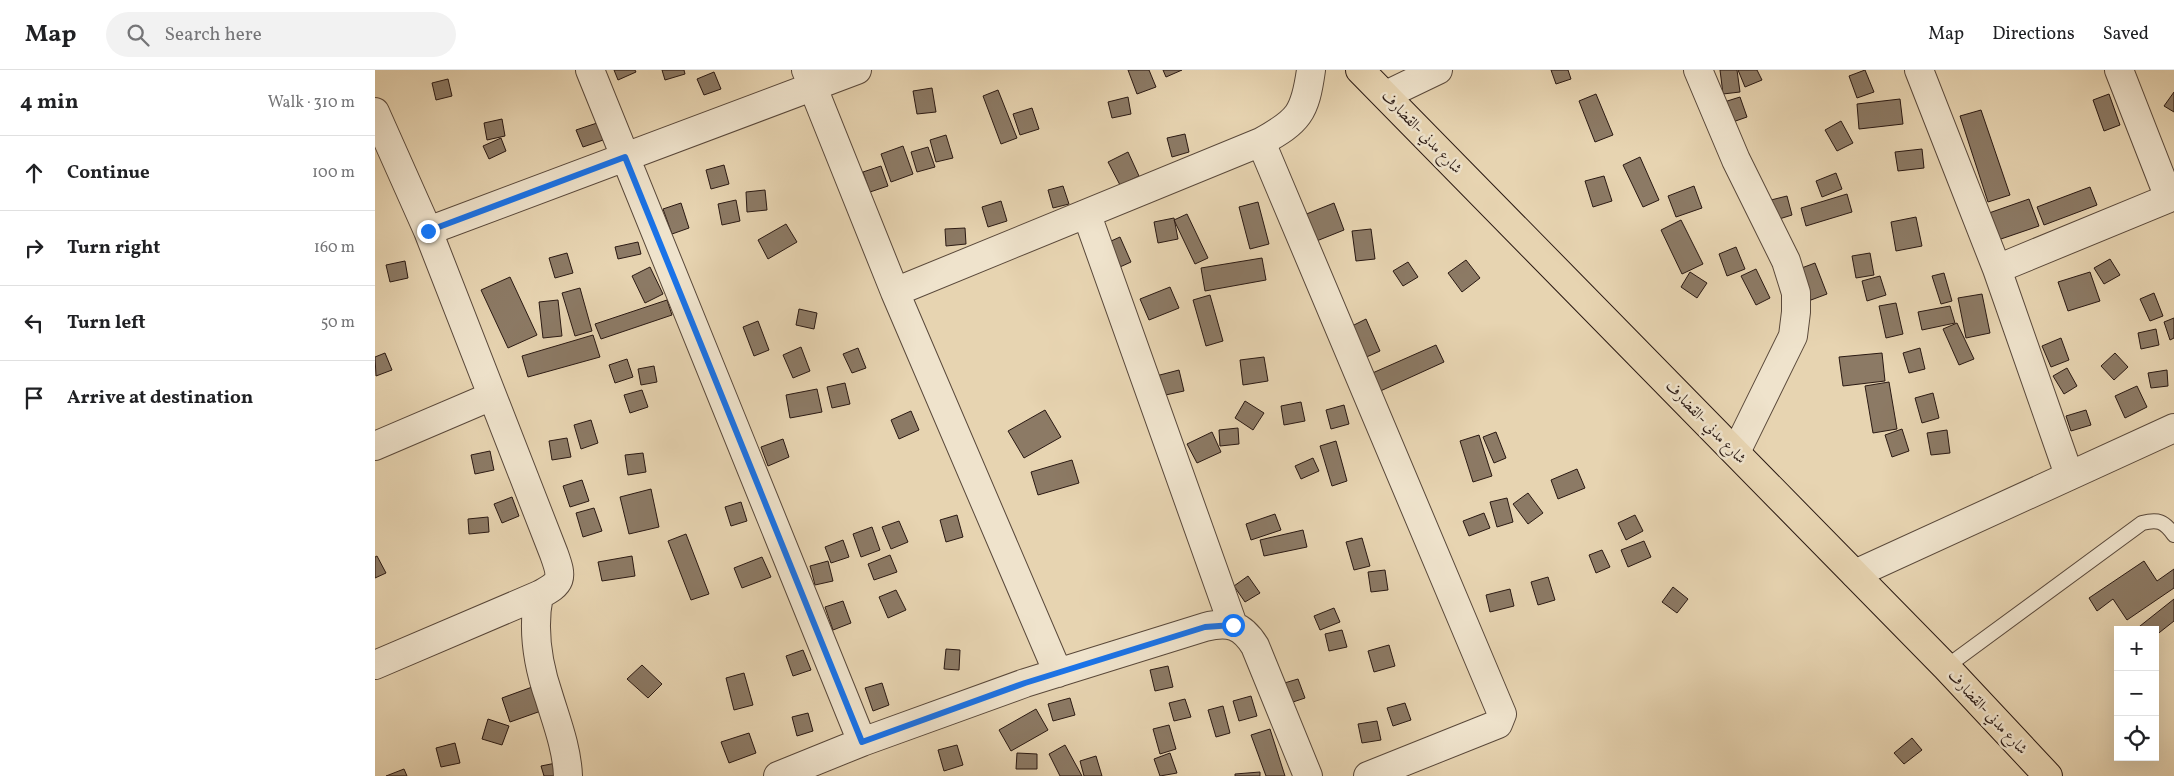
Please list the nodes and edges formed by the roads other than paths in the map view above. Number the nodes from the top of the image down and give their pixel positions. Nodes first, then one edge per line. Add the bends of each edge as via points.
1 (590, 70) edge
2 (857, 70) edge
3 (1311, 70) edge
4 (1361, 70) edge
5 (1438, 70) edge
6 (1698, 70) edge
7 (1919, 70) edge
8 (2119, 70) edge
9 (809, 78) edge
10 (1386, 95) junction
11 (375, 112) edge
12 (1261, 142) junction
13 (625, 157) junction
14 (2171, 197) edge
15 (1087, 215) junction
16 (428, 231) junction
17 (1997, 269) junction
18 (895, 292) junction
19 (492, 396) junction
20 (2174, 428) edge
21 (375, 446) edge
22 (1736, 452) junction
23 (2069, 475) junction
24 (2174, 535) edge
25 (1855, 574) junction
26 (539, 595) junction
27 (1233, 625) junction
28 (375, 665) edge
29 (1946, 667) junction
30 (1058, 673) junction
31 (862, 742) junction
32 (568, 776) edge
33 (778, 776) edge
34 (1308, 776) edge
35 (1368, 776) edge
36 (2048, 776) edge

1 - 13 street
2 - 9 street
3 - 12 street via 1303,108 1289,124
4 - 10 highway, شارع مدني -القضارف
5 - 10 street
6 - 22 street via 1736,160 1786,261 1796,293 1793,336
7 - 17 street
8 - 14 street
9 - 13 street
9 - 18 street
10 - 22 highway, شارع مدني -القضارف
11 - 16 street
12 - 15 street
12 - 35 street via 1502,714 1498,724
13 - 16 street
13 - 31 street
14 - 17 street
15 - 18 street
15 - 27 street
16 - 19 street
17 - 23 street
18 - 30 street
19 - 21 street
19 - 26 street via 555,559 558,584
20 - 23 street
22 - 25 highway, شارع مدني -القضارف
23 - 25 street
24 - 29 lane via 2166,524 2155,520 2141,523
25 - 29 highway, شارع مدني -القضارف
26 - 28 street
26 - 32 street via 536,624 539,657 563,743
27 - 30 street via 1205,627
27 - 34 street via 1245,631 1255,646
29 - 36 highway, شارع مدني -القضارف
30 - 31 street
31 - 33 street

